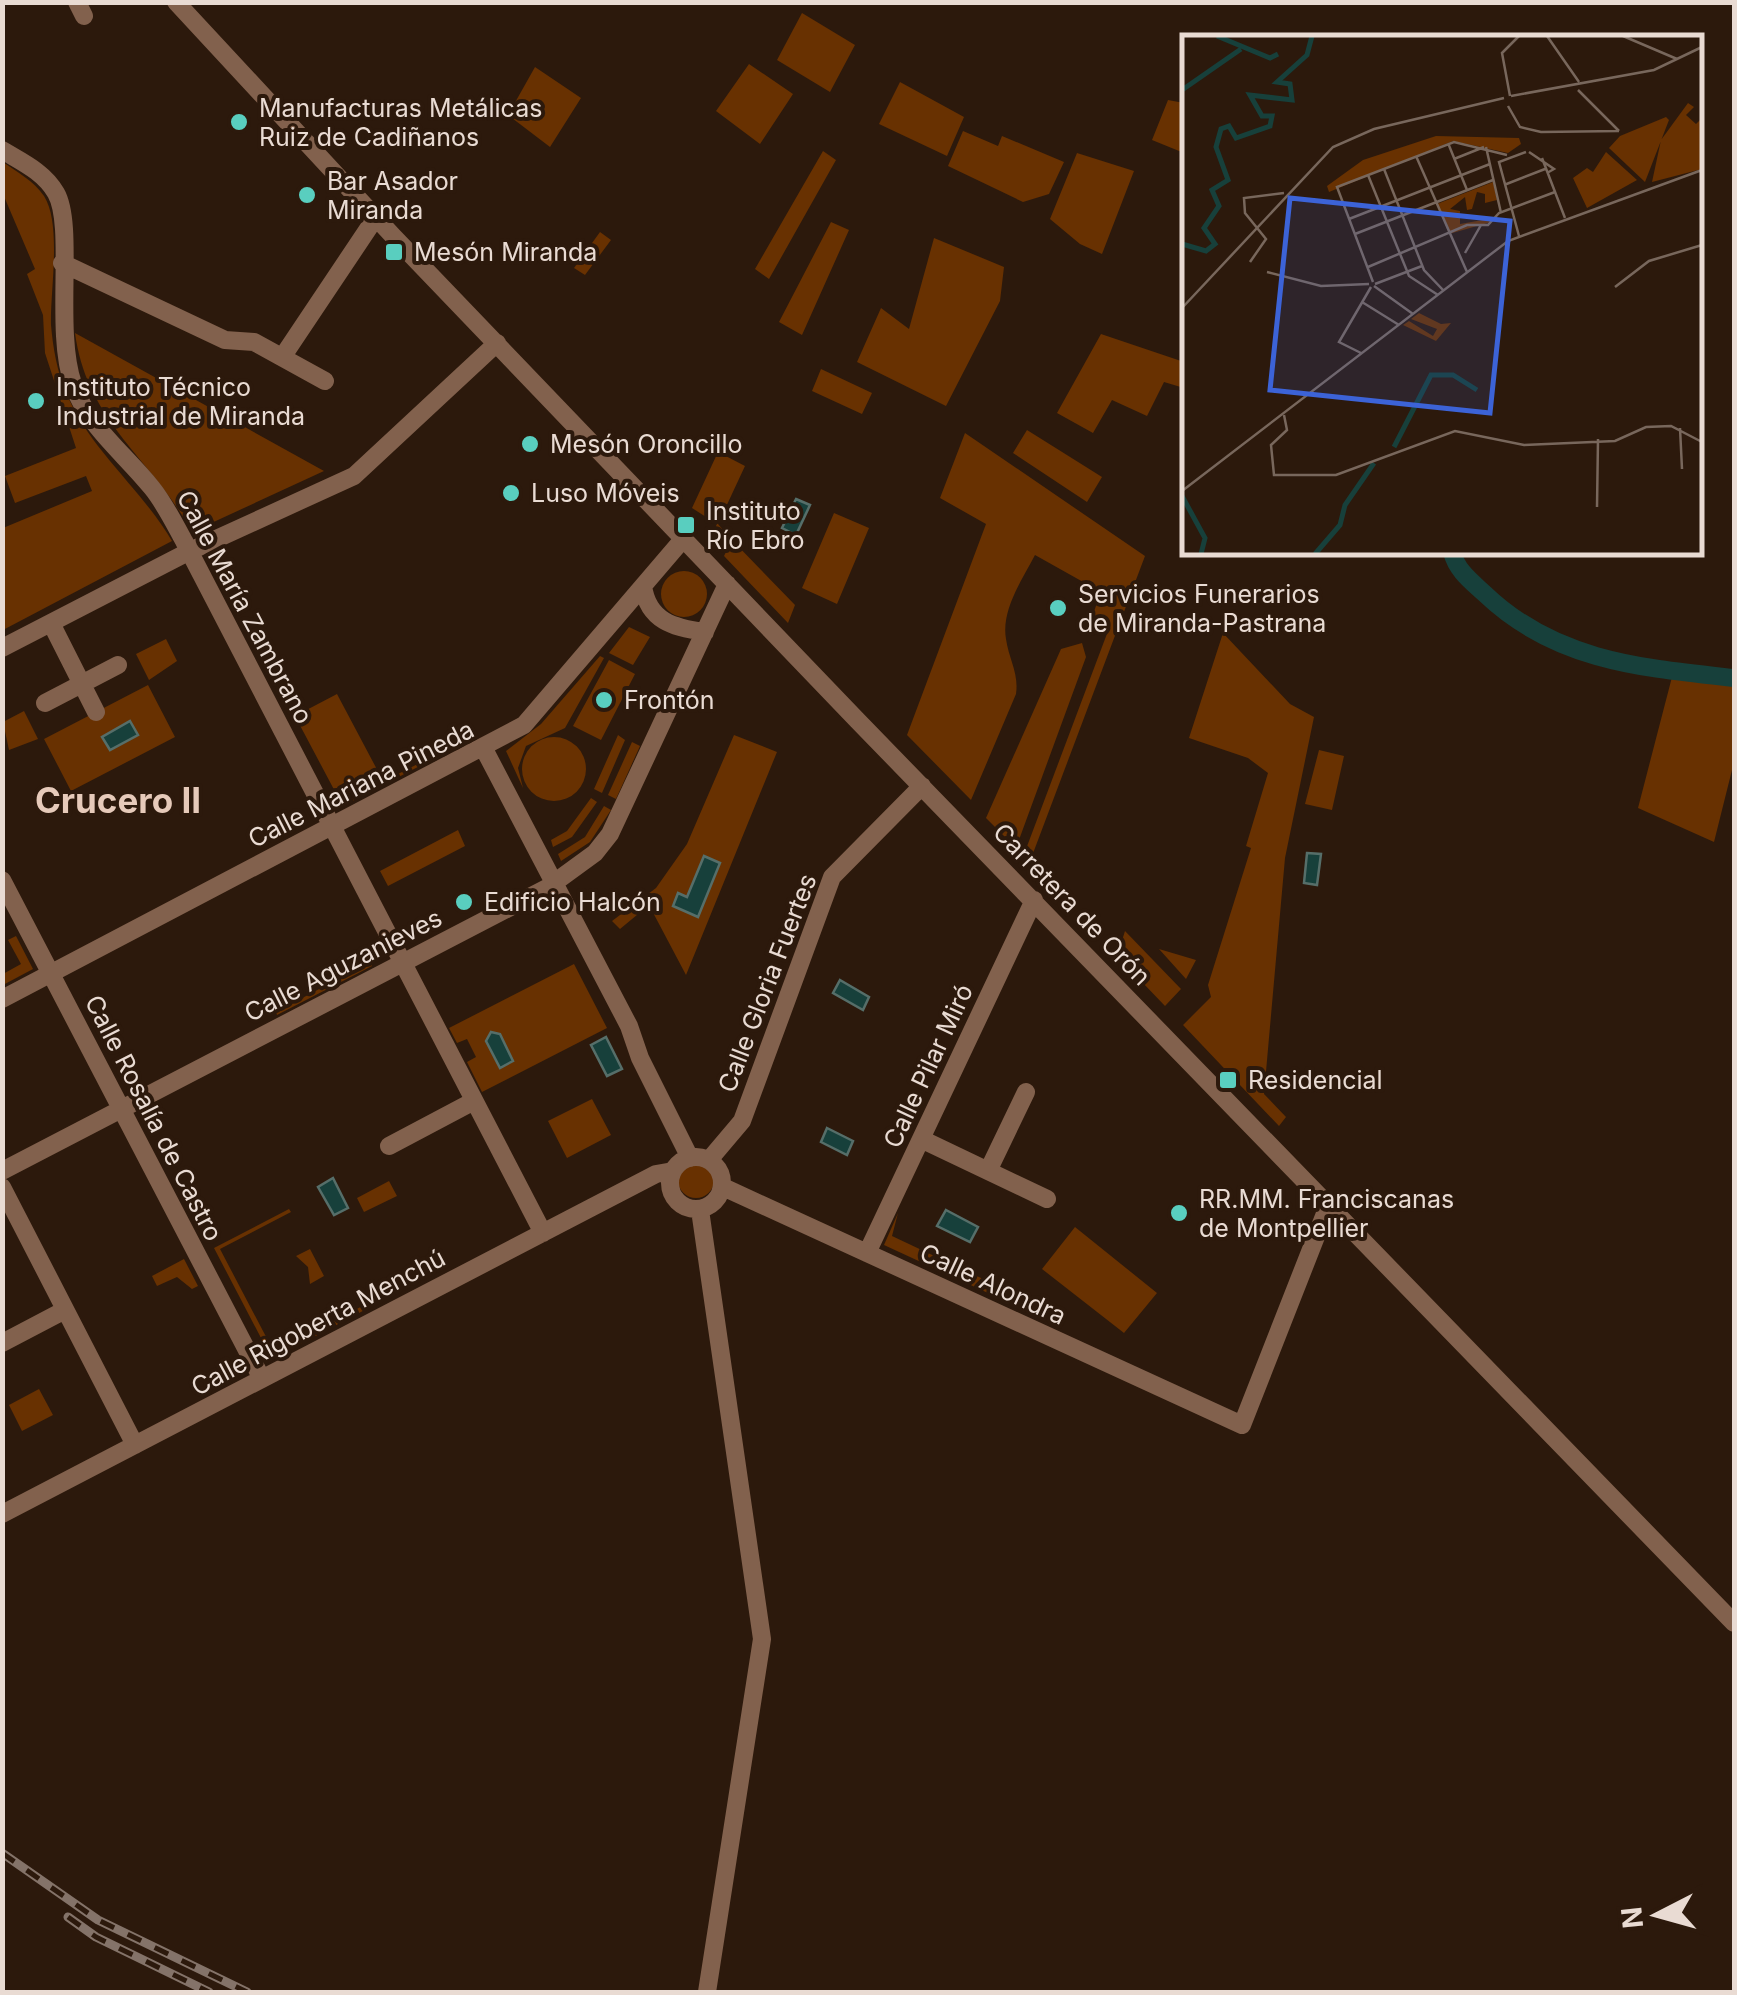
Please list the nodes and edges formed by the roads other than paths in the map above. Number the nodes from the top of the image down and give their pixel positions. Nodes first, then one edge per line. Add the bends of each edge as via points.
1 (176, 2) edge
2 (2, 150) edge
3 (376, 218) junction
4 (62, 263) junction
5 (497, 342) junction
6 (282, 356) junction
7 (325, 381) dead end
8 (684, 538) junction
9 (190, 551) junction
10 (727, 584) junction
11 (643, 586) junction
12 (51, 623) junction
13 (705, 632) junction
14 (2, 648) edge
15 (118, 665) dead end
16 (82, 684) junction
17 (45, 702) dead end
18 (96, 712) dead end
19 (484, 748) junction
20 (922, 786) junction
21 (332, 827) junction
22 (2, 880) edge
23 (555, 882) junction
24 (1034, 900) junction
25 (402, 962) junction
26 (51, 974) junction
27 (2, 999) edge
28 (1026, 1092) dead end
29 (474, 1101) junction
30 (121, 1108) junction
31 (928, 1142) junction
32 (389, 1146) dead end
33 (699, 1159) junction
34 (2, 1170) edge
35 (988, 1170) junction
36 (665, 1172) junction
37 (723, 1186) junction
38 (2, 1187) edge
39 (1047, 1199) dead end
40 (1328, 1206) junction
41 (700, 1210) junction
42 (543, 1234) junction
43 (866, 1252) junction
44 (66, 1310) junction
45 (2, 1342) edge
46 (262, 1380) junction
47 (135, 1445) junction
48 (2, 1514) edge
49 (1734, 1622) edge
50 (707, 1992) edge

1 - 3 street, Carretera de Orón
2 - 4 street, Calle María Zambrano via 39,173 57,195
3 - 5 street, Carretera de Orón
3 - 6 street
4 - 6 street via 225,340 254,342
4 - 9 street, Calle María Zambrano via 62,338 75,390 100,432 155,491
5 - 8 street, Carretera de Orón
5 - 9 street via 364,469
6 - 7 street
8 - 10 street, Carretera de Orón
8 - 11 street, Calle Mariana Pineda
9 - 12 street
9 - 21 street, Calle María Zambrano
10 - 13 street, Calle Aguzanieves
10 - 20 street, Carretera de Orón
11 - 13 street via 649,607 666,623
11 - 19 street, Calle Mariana Pineda via 531,718
12 - 14 street
12 - 16 street
13 - 23 street, Calle Aguzanieves via 610,834
15 - 16 street
16 - 17 street
16 - 18 street
19 - 21 street, Calle Mariana Pineda
19 - 23 street
20 - 24 street, Carretera de Orón
20 - 33 street, Calle Gloria Fuertes via 832,877 742,1121
21 - 25 street, Calle María Zambrano
21 - 26 street, Calle Mariana Pineda
22 - 26 street, Calle Rosalía de Castro
23 - 25 street, Calle Aguzanieves
23 - 33 street via 640,1058
24 - 31 street, Calle Pilar Miró
24 - 40 street, Carretera de Orón
25 - 29 street, Calle María Zambrano
25 - 30 street, Calle Aguzanieves
26 - 27 street, Calle Mariana Pineda
26 - 30 street, Calle Rosalía de Castro
28 - 35 street
29 - 32 street
29 - 42 street, Calle María Zambrano
30 - 34 street, Calle Aguzanieves
30 - 46 street, Calle Rosalía de Castro
31 - 35 street, Calle Pilar Miró
31 - 43 street, Calle Pilar Miró
33 - 36 street
33 - 37 street via 720,1171
35 - 39 street, Calle Pilar Miró
36 - 41 street via 672,1195
36 - 42 street, Calle Rigoberta Menchú
37 - 41 street
37 - 43 street, Calle Alondra
38 - 44 street
40 - 43 street, Calle Alondra via 1242,1426
40 - 49 street, Carretera de Orón
41 - 50 street via 762,1639
42 - 46 street, Calle Rigoberta Menchú
44 - 45 street
44 - 47 street
46 - 47 street, Calle Rigoberta Menchú
47 - 48 street, Calle Rigoberta Menchú

